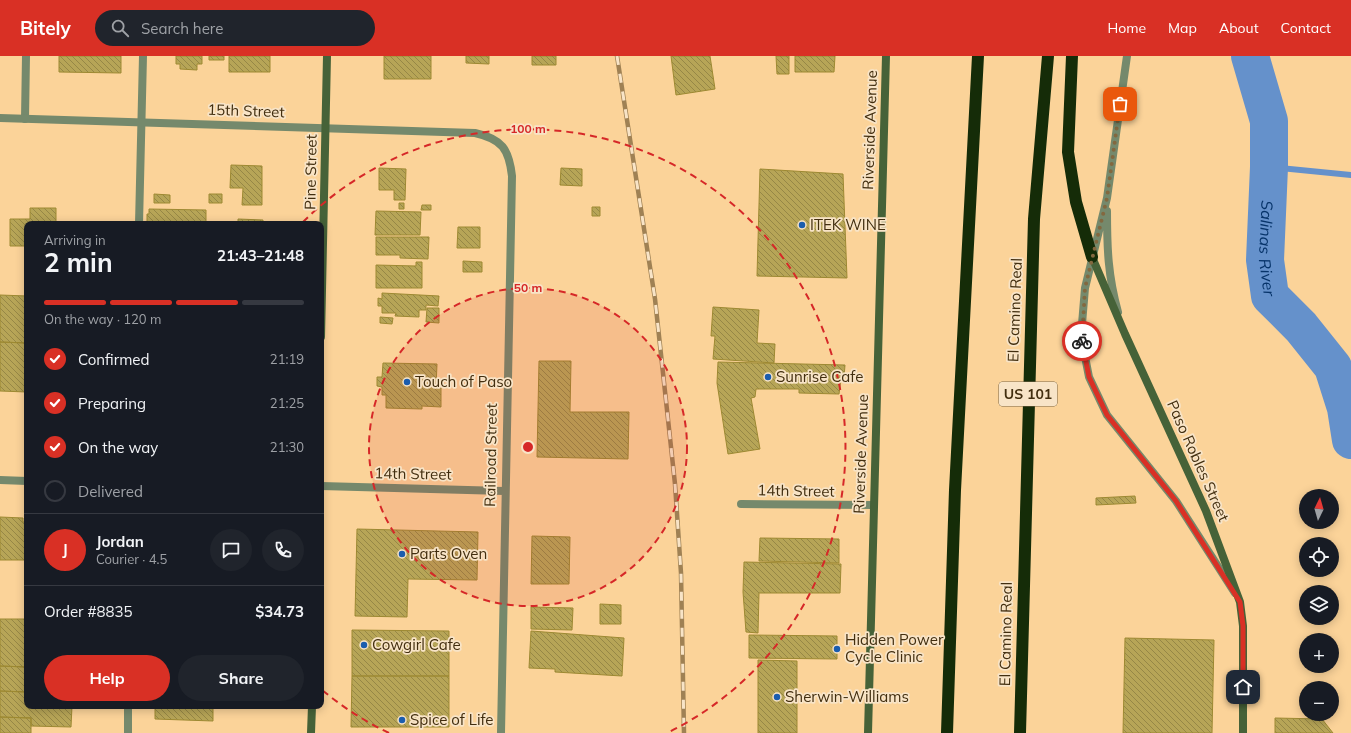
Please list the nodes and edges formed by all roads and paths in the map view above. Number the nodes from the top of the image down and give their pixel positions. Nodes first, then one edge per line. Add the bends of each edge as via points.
1 (26, 56) edge
2 (143, 56) edge
3 (327, 56) edge
4 (886, 56) edge
5 (973, 56) edge
6 (978, 56) edge
7 (1048, 56) edge
8 (1072, 56) edge
9 (1127, 56) edge
10 (976, 71) junction
11 (0, 118) edge
12 (25, 119) junction
13 (142, 121) junction
14 (326, 128) junction
15 (491, 136) joint
16 (1107, 198) junction
17 (139, 221) edge
18 (324, 221) edge
19 (1092, 257) junction
20 (1125, 334) junction
21 (0, 480) edge
22 (24, 481) edge
23 (324, 486) edge
24 (504, 491) junction
25 (742, 504) dead end
26 (874, 505) junction
27 (1240, 602) junction
28 (128, 709) edge
29 (312, 709) edge
30 (128, 733) edge
31 (311, 733) edge
32 (501, 733) edge
33 (868, 733) edge
34 (947, 733) edge
35 (1020, 733) edge
36 (1243, 733) edge

1 - 12 street
2 - 13 street
3 - 14 main road, Pine Street
4 - 26 main road, Riverside Avenue
5 - 10 highway
6 - 10 highway
7 - 35 highway, El Camino Real / US 101 via 1033,235
8 - 19 highway via 1068,152 1076,202
9 - 16 street, Paso Robles Street
10 - 34 highway via 955,490
11 - 12 street, 15th Street
12 - 13 street, 15th Street
13 - 14 street, 15th Street
13 - 17 street
14 - 15 street, 15th Street via 475,132
14 - 18 main road, Pine Street
15 - 24 street, Railroad Street via 502,145 510,158 512,176
16 - 19 street, Paso Robles Street
16 - 20 street, Paso Robles Street via 1107,259 1112,289
19 - 20 main road, Paso Robles Street
19 - 27 street, Paso Robles Street via 1085,288 1082,336 1089,377 1107,415 1176,501
20 - 27 main road, Paso Robles Street via 1206,511
21 - 22 street
23 - 24 street, 14th Street
24 - 32 street, Railroad Street
25 - 26 street, 14th Street
26 - 33 main road, Riverside Avenue
27 - 36 main road, Paso Robles Street via 1243,626
28 - 30 street
29 - 31 main road

